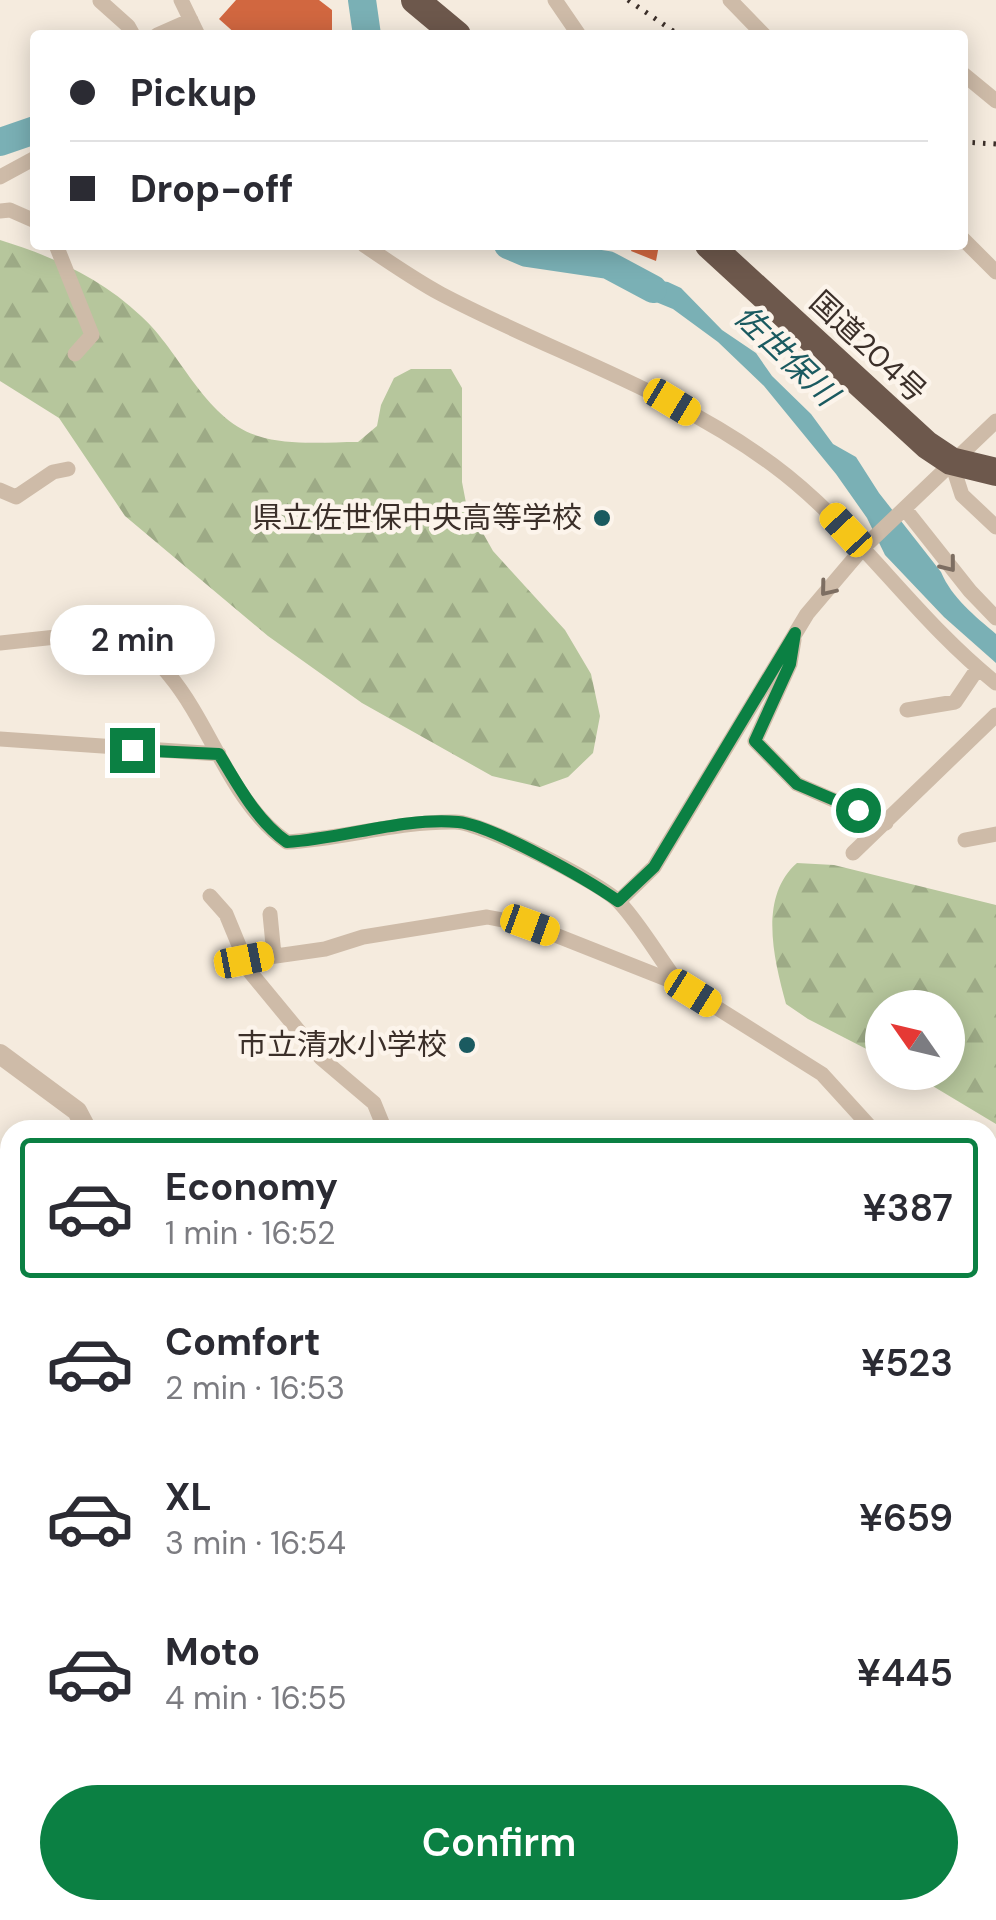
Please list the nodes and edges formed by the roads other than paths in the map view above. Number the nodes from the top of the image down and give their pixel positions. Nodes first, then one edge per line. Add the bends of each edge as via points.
1 (181, 0) edge
2 (414, 0) edge
3 (555, 0) edge
4 (730, 0) edge
5 (100, 1) edge
6 (195, 28) edge
7 (130, 30) edge
8 (451, 30) edge
9 (576, 30) edge
10 (759, 30) edge
11 (968, 78) edge
12 (996, 101) edge
13 (30, 161) edge
14 (0, 177) edge
15 (0, 211) edge
16 (30, 219) edge
17 (968, 244) edge
18 (58, 250) edge
19 (372, 250) edge
20 (714, 250) edge
21 (996, 272) edge
22 (75, 354) dead end
23 (996, 421) edge
24 (951, 461) junction
25 (68, 469) dead end
26 (996, 472) edge
27 (0, 490) edge
28 (901, 513) junction
29 (996, 527) edge
30 (863, 548) junction
31 (996, 618) edge
32 (795, 633) junction
33 (0, 642) edge
34 (978, 668) junction
35 (996, 683) edge
36 (908, 710) dead end
37 (996, 715) edge
38 (0, 739) edge
39 (219, 754) junction
40 (886, 823) junction
41 (996, 834) edge
42 (965, 840) dead end
43 (853, 853) dead end
44 (210, 896) dead end
45 (618, 901) junction
46 (270, 914) dead end
47 (274, 954) junction
48 (244, 960) junction
49 (679, 984) junction
50 (0, 1054) edge
51 (82, 1120) edge
52 (381, 1120) edge
53 (865, 1120) edge

1 - 6 street
2 - 8 highway
3 - 9 street
4 - 10 street
5 - 7 street
11 - 12 street
13 - 14 street
15 - 16 street
17 - 21 street
18 - 22 street via 92,335
19 - 30 street via 440,293 672,402 772,464
20 - 24 highway, 国道204号
23 - 24 street
24 - 26 highway, 国道204号
24 - 28 street
24 - 29 street via 962,495
25 - 27 street via 16,497
28 - 30 street
28 -> 31 street
30 -> 32 street
30 - 34 street
32 - 40 street via 790,664 755,741 797,784
32 - 45 street via 654,867
33 - 39 street via 123,635 170,675
34 - 35 street
34 - 36 street via 955,702
37 - 40 street
38 - 39 street
39 - 45 street via 253,808 287,842 460,822 498,835
40 - 43 street
41 - 42 street
44 - 48 street via 226,914
45 - 49 street
46 - 47 street
47 - 48 street
47 - 49 street via 487,918 530,925
48 - 52 street via 321,1058 374,1103
49 - 53 street via 822,1074
50 - 51 street

